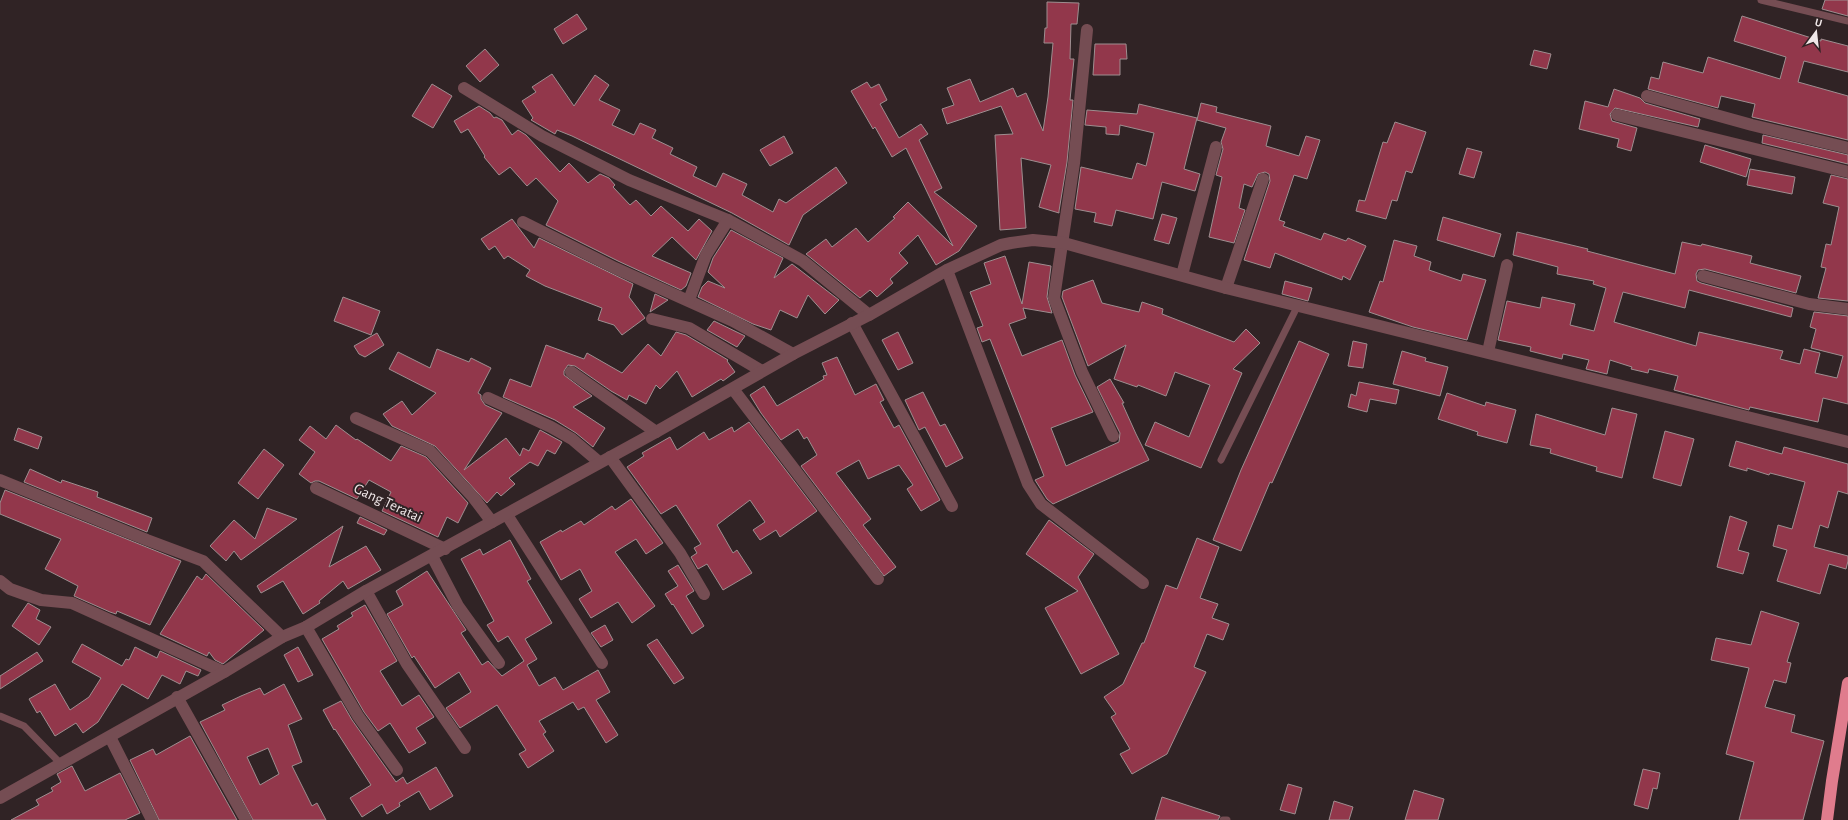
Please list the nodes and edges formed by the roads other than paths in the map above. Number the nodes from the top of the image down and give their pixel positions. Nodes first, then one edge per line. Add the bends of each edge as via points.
1 (1761, 0) edge
2 (1848, 21) edge
3 (1087, 30) dead end
4 (464, 88) dead end
5 (1647, 96) dead end
6 (1617, 115) dead end
7 (1216, 147) dead end
8 (1848, 148) edge
9 (1848, 172) edge
10 (1263, 179) dead end
11 (728, 220) junction
12 (523, 222) dead end
13 (1064, 243) junction
14 (1507, 265) dead end
15 (947, 270) junction
16 (1182, 275) junction
17 (1703, 276) dead end
18 (1226, 288) junction
19 (689, 300) junction
20 (1298, 306) junction
21 (1848, 309) edge
22 (869, 315) junction
23 (652, 319) dead end
24 (852, 323) junction
25 (1488, 352) junction
26 (793, 354) junction
27 (762, 371) junction
28 (571, 372) dead end
29 (733, 389) junction
30 (488, 398) dead end
31 (356, 418) dead end
32 (656, 432) junction
33 (1113, 436) dead end
34 (1848, 442) edge
35 (605, 459) junction
36 (1221, 460) dead end
37 (0, 480) edge
38 (316, 488) dead end
39 (952, 506) dead end
40 (507, 515) junction
41 (492, 522) junction
42 (445, 549) junction
43 (432, 556) junction
44 (878, 579) dead end
45 (0, 581) edge
46 (1143, 583) dead end
47 (366, 591) junction
48 (704, 594) dead end
49 (306, 627) junction
50 (282, 637) junction
51 (499, 663) dead end
52 (602, 663) dead end
53 (224, 672) junction
54 (1848, 688) edge
55 (178, 697) junction
56 (0, 716) edge
57 (110, 737) junction
58 (466, 748) dead end
59 (61, 764) junction
60 (397, 770) dead end
61 (0, 798) edge
62 (152, 820) edge
63 (246, 820) edge
64 (1223, 820) edge
65 (1227, 820) edge
66 (1827, 820) edge

1 - 2 lane
3 - 13 street
4 - 11 street via 549,140 629,180
5 - 8 street
6 - 9 street
7 - 16 street
10 - 18 street
11 - 19 street via 706,255
11 - 22 street via 803,261
12 - 19 street via 615,268
13 - 15 street via 1033,240 1001,245
13 - 16 street
13 - 33 street via 1055,304 1082,372
14 - 25 street
15 - 22 street
15 - 46 street via 1034,495 1051,512
16 - 18 street
17 - 21 street via 1809,304
18 - 20 street
19 - 26 street via 734,321
20 - 25 street
20 - 36 lane
22 - 24 street
23 - 27 street via 689,328
24 - 26 street
24 - 39 street
25 - 34 street
26 - 27 street
27 - 29 street
28 - 32 street
29 - 32 street
29 - 44 street
30 - 35 street via 551,427
31 - 41 street via 430,450
32 - 35 street
35 - 40 street
35 - 48 street via 680,553
37 - 50 street via 202,561
38 - 42 street, Gang Teratai
40 - 41 street
40 - 52 street
41 - 42 street
42 - 43 street
43 - 47 street
43 - 51 street via 458,606
45 - 53 street via 10,589 41,600 72,603
47 - 49 street
47 - 58 street via 407,664
49 - 50 street
49 - 60 street via 358,716
50 - 53 street
53 - 55 street
54 - 66 highway
55 - 57 street
55 - 63 street
56 - 59 lane via 24,726
57 - 59 street
57 - 62 street
59 - 61 street
64 - 65 lane

